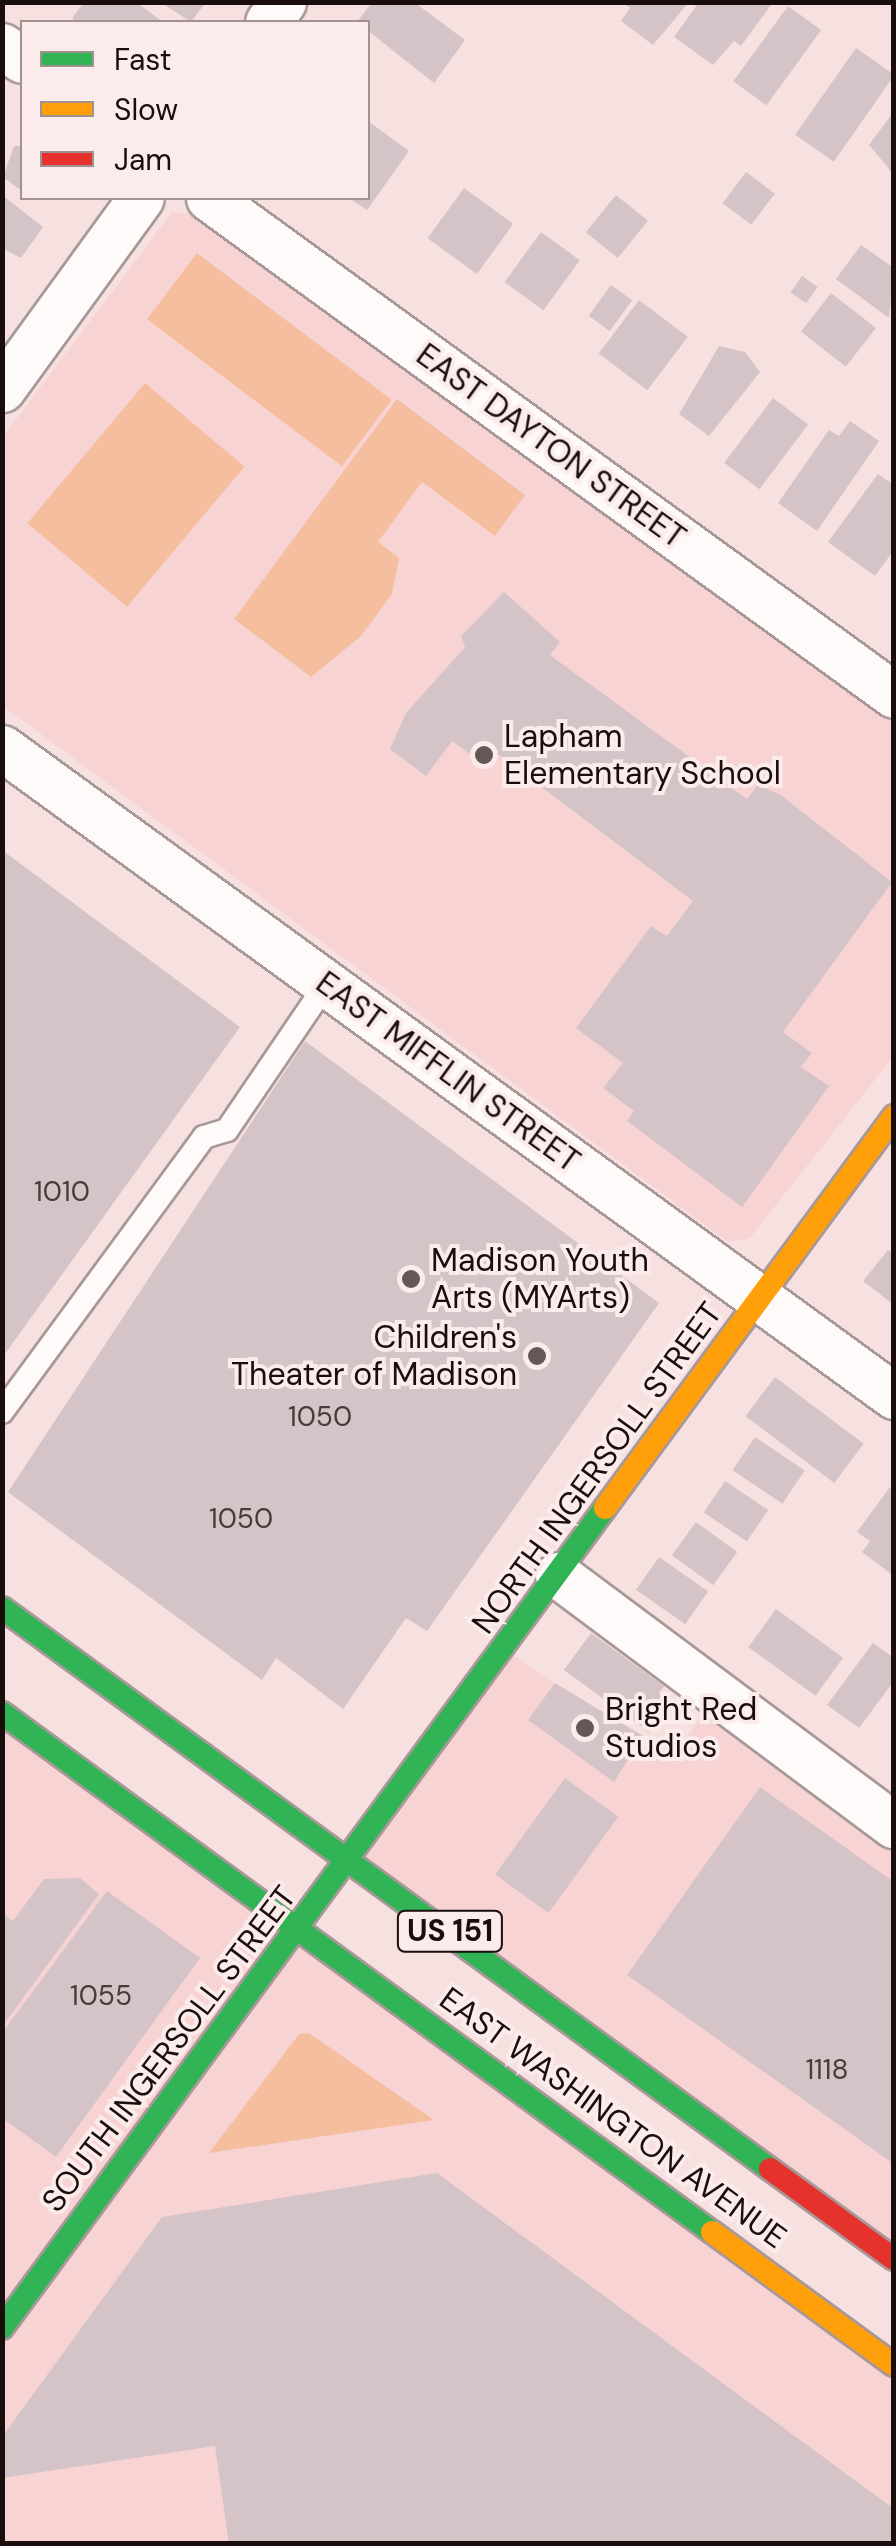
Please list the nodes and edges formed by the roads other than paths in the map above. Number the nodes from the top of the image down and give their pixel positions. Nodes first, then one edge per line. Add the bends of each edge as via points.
1 (140, 200) edge
2 (212, 200) edge
3 (2, 388) edge
4 (894, 695) edge
5 (2, 748) edge
6 (327, 984) junction
7 (894, 1116) edge
8 (761, 1298) junction
9 (894, 1396) edge
10 (2, 1412) edge
11 (558, 1575) junction
12 (2, 1608) edge
13 (2, 1712) edge
14 (894, 1825) edge
15 (352, 1858) junction
16 (300, 1928) junction
17 (894, 2259) edge
18 (2, 2328) edge
19 (894, 2366) edge

1 - 3 street
2 - 4 street, EAST DAYTON STREET
5 - 6 street, EAST MIFFLIN STREET
6 - 8 street, EAST MIFFLIN STREET
6 - 10 lane via 227,1130 204,1138
7 - 8 main road, NORTH INGERSOLL STREET
8 - 9 street, EAST MIFFLIN STREET
8 - 11 main road, NORTH INGERSOLL STREET
11 - 14 street
11 - 15 main road, NORTH INGERSOLL STREET
12 - 15 main road, EAST WASHINGTON AVENUE / US 151
13 - 16 main road, EAST WASHINGTON AVENUE / US 151
15 - 16 main road, SOUTH INGERSOLL STREET
15 - 17 main road, EAST WASHINGTON AVENUE / US 151
16 - 18 main road, SOUTH INGERSOLL STREET
16 - 19 main road, EAST WASHINGTON AVENUE / US 151

